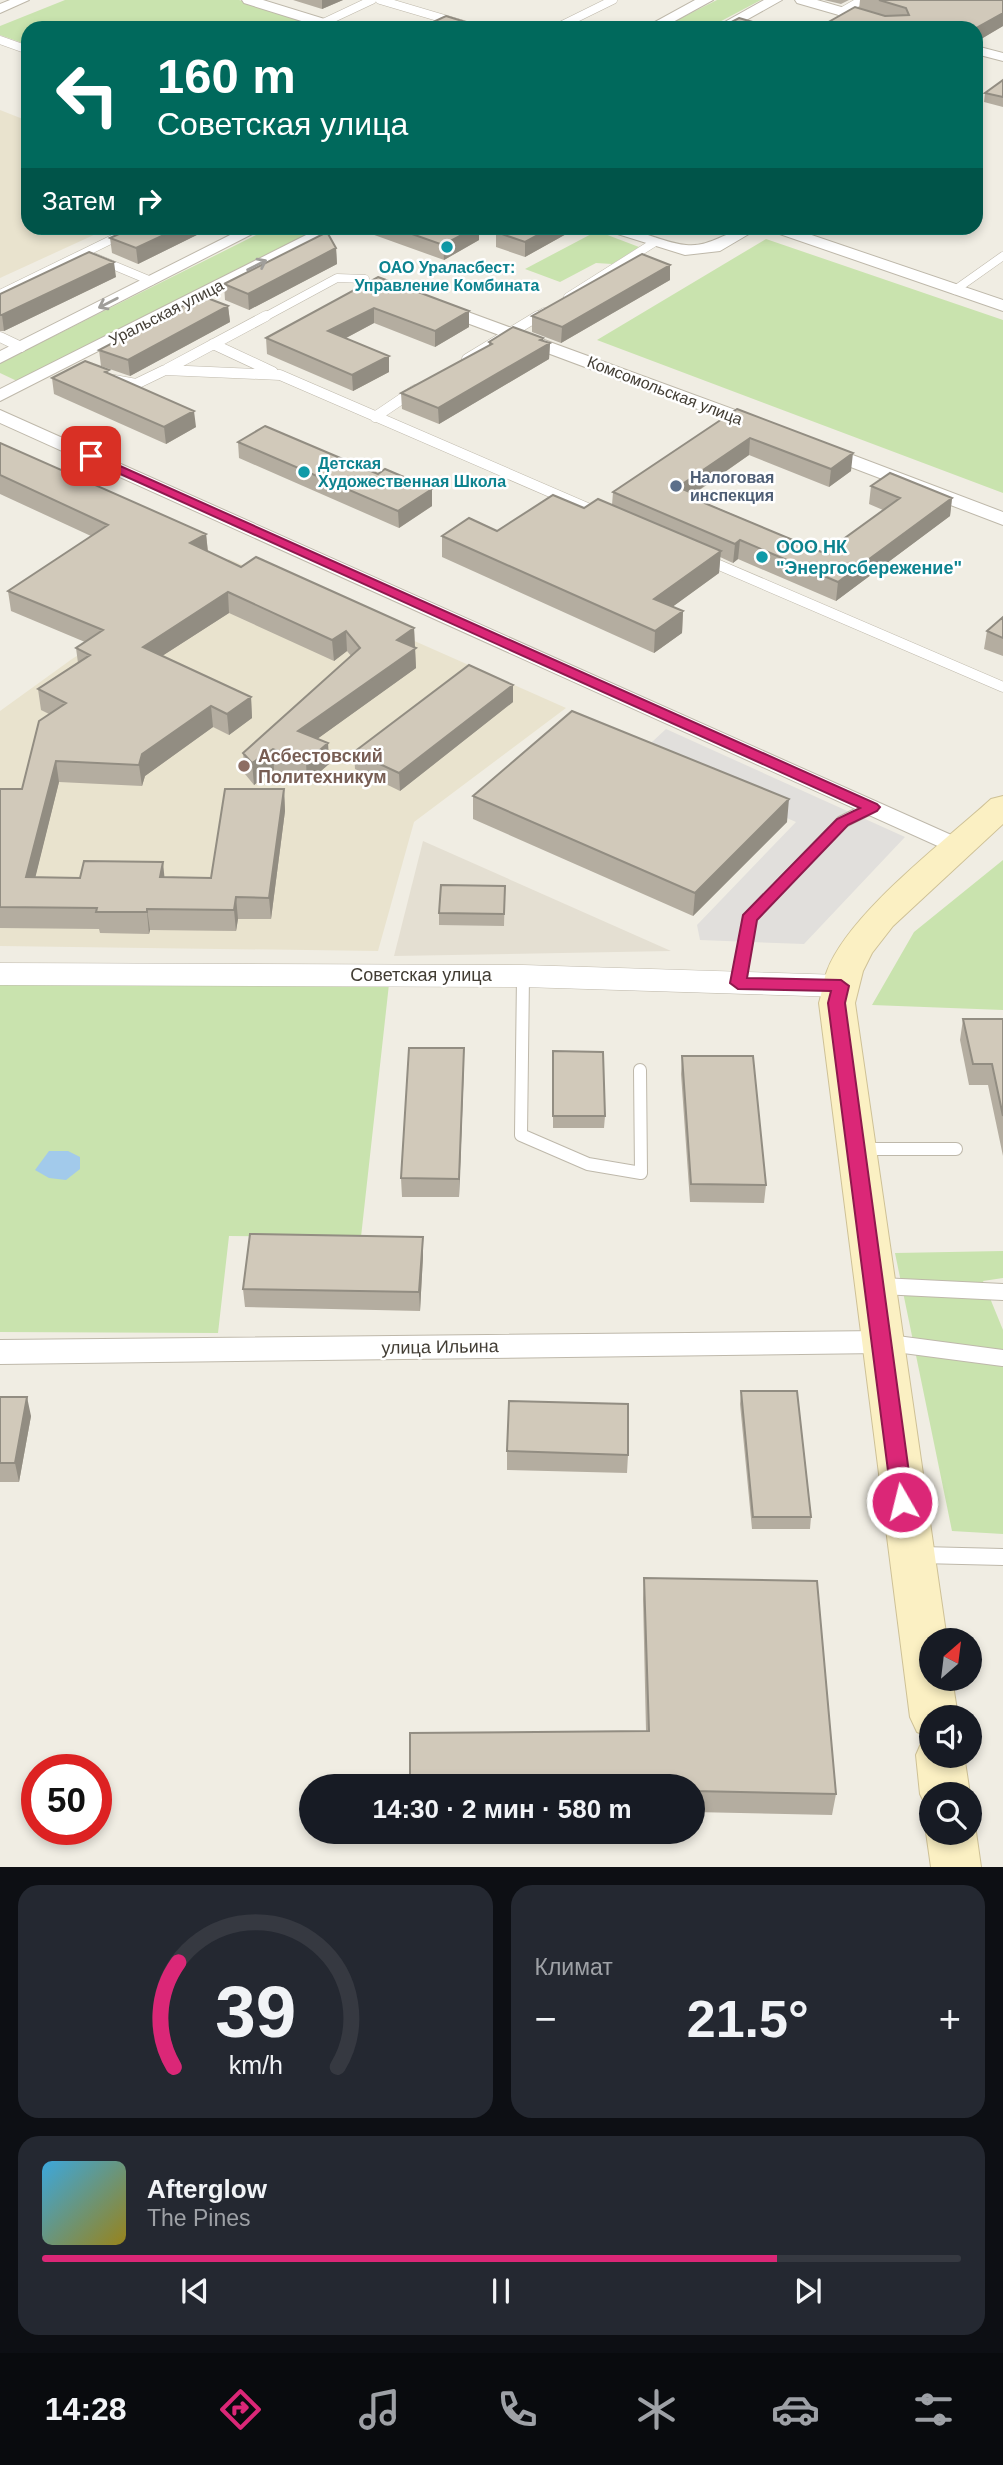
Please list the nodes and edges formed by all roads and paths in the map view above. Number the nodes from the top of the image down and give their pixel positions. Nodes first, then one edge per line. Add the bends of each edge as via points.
1 (22, 0) edge
2 (249, 0) edge
3 (372, 0) edge
4 (380, 0) edge
5 (613, 0) edge
6 (706, 0) edge
7 (775, 0) edge
8 (802, 0) edge
9 (863, 0) edge
10 (0, 9) edge
11 (841, 12) junction
12 (317, 21) edge
13 (327, 21) edge
14 (451, 21) edge
15 (572, 21) edge
16 (665, 21) edge
17 (734, 21) edge
18 (874, 21) edge
19 (0, 40) edge
20 (21, 48) edge
21 (983, 52) edge
22 (1003, 57) edge
23 (121, 235) edge
24 (242, 235) edge
25 (319, 235) edge
26 (634, 235) edge
27 (736, 235) edge
28 (797, 235) edge
29 (654, 242) junction
30 (84, 253) junction
31 (1003, 256) edge
32 (151, 281) junction
33 (371, 281) edge
34 (955, 290) junction
35 (0, 294) edge
36 (426, 301) edge
37 (1003, 306) edge
38 (512, 332) junction
39 (0, 337) edge
40 (213, 344) junction
41 (21, 347) junction
42 (0, 358) edge
43 (455, 365) edge
44 (165, 370) junction
45 (100, 374) edge
46 (280, 375) junction
47 (421, 386) edge
48 (0, 396) edge
49 (0, 416) edge
50 (375, 417) junction
51 (776, 431) edge
52 (802, 441) edge
53 (606, 516) edge
54 (1003, 519) edge
55 (696, 555) edge
56 (1003, 687) edge
57 (1003, 806) edge
58 (872, 807) junction
59 (959, 847) junction
60 (0, 974) edge
61 (523, 976) junction
62 (738, 983) junction
63 (841, 986) junction
64 (640, 1070) dead end
65 (855, 1149) junction
66 (956, 1149) dead end
67 (873, 1285) junction
68 (1003, 1292) edge
69 (881, 1342) junction
70 (0, 1352) edge
71 (1003, 1358) edge
72 (910, 1555) junction
73 (1003, 1557) edge
74 (932, 1705) edge
75 (953, 1845) edge
76 (956, 1867) edge

1 - 10 street
2 - 12 street
3 - 13 lane
4 - 14 lane
5 - 15 lane
6 - 16 street
7 - 17 street
8 - 11 street
9 - 11 lane
11 - 18 street
19 - 20 lane
21 - 22 street
23 - 30 lane
24 - 32 street, Уральская улица
48 -> 25 street, Уральская улица via 74,363
26 - 29 street
27 - 29 street via 706,249 685,250
28 - 34 street
29 - 38 lane
30 - 32 lane
30 - 35 lane
31 - 34 lane
32 -> 41 street, Уральская улица
33 - 40 lane via 338,278
34 - 37 street
36 - 38 street, Комсомольская улица
38 - 43 lane
38 - 51 street, Комсомольская улица
39 - 41 lane
40 - 44 lane
40 - 46 lane
41 - 42 street, Уральская улица
44 - 45 lane via 136,384
44 - 46 lane
46 - 50 lane
47 - 50 lane
49 - 58 street
50 - 53 lane
52 - 54 street
55 - 56 lane
57 - 59 main road
58 - 59 street
58 - 62 lane via 842,822 749,918
59 - 63 main road via 881,918 857,948
60 - 61 street, Советская улица
61 - 62 street, Советская улица
61 - 64 lane via 521,1135 588,1164 641,1173
62 - 63 street, Советская улица
63 - 65 main road via 837,1003
65 - 66 lane
65 - 67 main road
67 - 68 lane
67 - 69 main road
69 - 70 street, улица Ильина
69 - 71 lane
69 - 72 main road
72 - 73 lane
72 - 74 main road
75 - 76 main road

